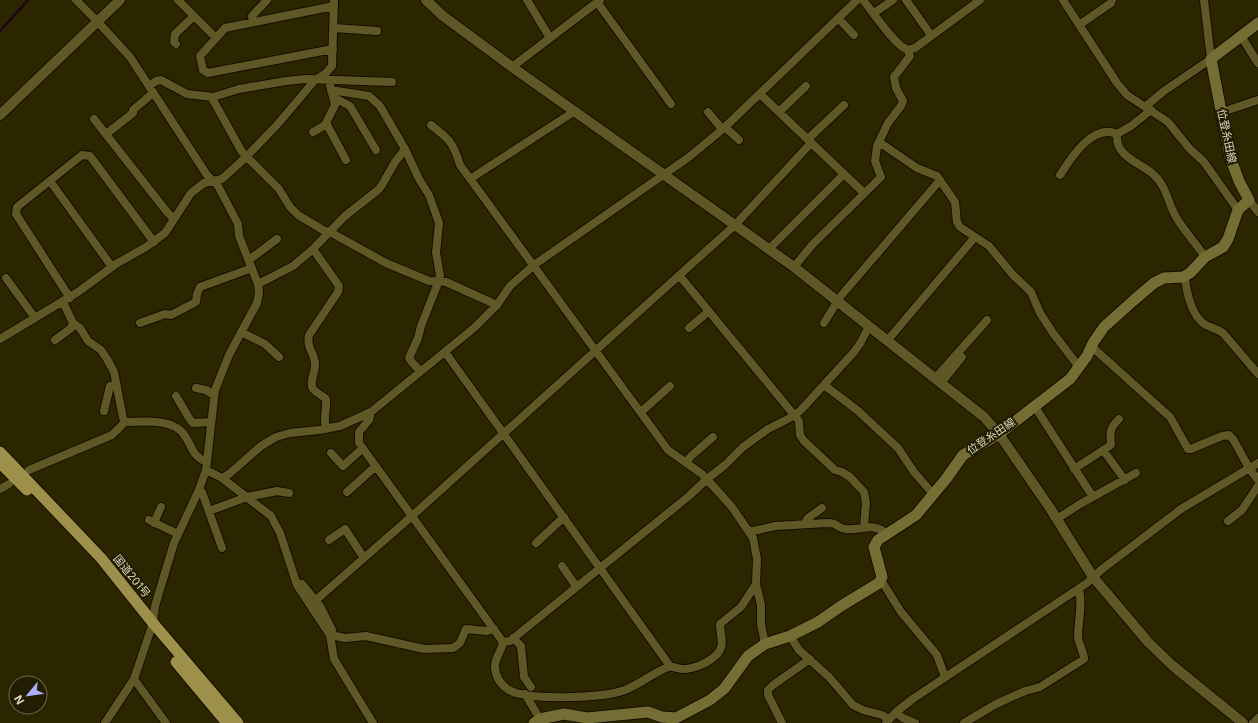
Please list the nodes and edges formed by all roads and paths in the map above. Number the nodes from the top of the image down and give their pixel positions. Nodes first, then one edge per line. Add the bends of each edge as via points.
1 (76, 0) edge
2 (120, 0) edge
3 (178, 0) edge
4 (267, 0) edge
5 (426, 0) edge
6 (527, 0) edge
7 (857, 0) edge
8 (863, 0) edge
9 (893, 0) edge
10 (906, 0) edge
11 (980, 0) edge
12 (1064, 0) edge
13 (1112, 0) edge
14 (1204, 0) edge
15 (599, 1) edge
16 (334, 3) edge
17 (874, 13) junction
18 (194, 16) junction
19 (838, 18) junction
20 (97, 21) junction
21 (253, 22) junction
22 (1258, 23) edge
23 (1079, 25) junction
24 (334, 28) junction
25 (377, 31) dead end
26 (854, 35) dead end
27 (931, 35) junction
28 (1241, 36) junction
29 (216, 38) junction
30 (550, 38) junction
31 (176, 44) dead end
32 (333, 49) junction
33 (908, 50) junction
34 (1211, 59) junction
35 (1258, 63) edge
36 (512, 67) junction
37 (315, 80) junction
38 (329, 81) junction
39 (392, 82) dead end
40 (806, 86) dead end
41 (151, 89) junction
42 (332, 93) junction
43 (760, 94) junction
44 (213, 97) junction
45 (1258, 100) edge
46 (671, 104) dead end
47 (844, 105) dead end
48 (1149, 108) junction
49 (575, 111) junction
50 (708, 112) dead end
51 (779, 112) junction
52 (1222, 112) junction
53 (0, 116) edge
54 (94, 119) dead end
55 (327, 124) junction
56 (431, 125) dead end
57 (724, 128) junction
58 (313, 132) dead end
59 (106, 134) junction
60 (1117, 134) junction
61 (739, 140) dead end
62 (810, 141) junction
63 (879, 142) junction
64 (405, 149) junction
65 (376, 150) dead end
66 (247, 156) junction
67 (346, 160) dead end
68 (664, 174) junction
69 (844, 174) junction
70 (1060, 175) dead end
71 (470, 178) junction
72 (940, 180) junction
73 (50, 181) junction
74 (212, 181) junction
75 (864, 193) junction
76 (1249, 200) junction
77 (1238, 210) junction
78 (1258, 212) edge
79 (174, 219) junction
80 (735, 225) junction
81 (330, 232) junction
82 (975, 237) junction
83 (277, 239) dead end
84 (154, 242) junction
85 (313, 249) junction
86 (769, 249) junction
87 (1205, 257) junction
88 (250, 264) junction
89 (534, 265) junction
90 (112, 267) junction
91 (794, 267) junction
92 (679, 275) junction
93 (1185, 276) junction
94 (6, 278) dead end
95 (438, 283) junction
96 (258, 284) junction
97 (66, 300) junction
98 (838, 302) junction
99 (496, 304) junction
100 (709, 311) junction
101 (35, 318) junction
102 (986, 320) dead end
103 (72, 323) junction
104 (140, 323) dead end
105 (824, 323) dead end
106 (869, 326) junction
107 (689, 328) dead end
108 (241, 332) junction
109 (0, 339) edge
110 (55, 340) dead end
111 (888, 341) junction
112 (1091, 346) junction
113 (596, 351) junction
114 (445, 352) junction
115 (279, 357) dead end
116 (962, 357) dead end
117 (1079, 367) junction
118 (420, 371) junction
119 (1258, 374) edge
120 (938, 380) junction
121 (116, 385) junction
122 (824, 385) junction
123 (670, 386) dead end
124 (196, 388) dead end
125 (214, 395) junction
126 (176, 396) dead end
127 (1035, 407) junction
128 (104, 412) dead end
129 (371, 412) junction
130 (641, 412) junction
131 (794, 415) junction
132 (1118, 419) dead end
133 (125, 422) junction
134 (211, 422) junction
135 (326, 428) junction
136 (503, 433) junction
137 (999, 434) junction
138 (713, 437) dead end
139 (363, 448) junction
140 (1103, 450) junction
141 (0, 452) edge
142 (331, 453) dead end
143 (0, 463) edge
144 (686, 463) junction
145 (1258, 463) edge
146 (207, 466) junction
147 (376, 466) junction
148 (1249, 468) junction
149 (1074, 469) junction
150 (30, 470) dead end
151 (1136, 473) dead end
152 (222, 478) junction
153 (706, 479) junction
154 (1125, 480) junction
155 (1258, 480) edge
156 (9, 484) dead end
157 (1258, 486) edge
158 (0, 489) edge
159 (199, 490) junction
160 (347, 492) dead end
161 (289, 493) dead end
162 (934, 495) junction
163 (247, 497) junction
164 (1093, 498) junction
165 (161, 507) dead end
166 (822, 508) dead end
167 (209, 512) junction
168 (412, 516) junction
169 (564, 517) junction
170 (1057, 519) junction
171 (1228, 520) dead end
172 (804, 524) junction
173 (864, 527) junction
174 (750, 532) junction
175 (178, 534) junction
176 (887, 534) junction
177 (329, 540) dead end
178 (536, 543) dead end
179 (222, 548) dead end
180 (364, 558) junction
181 (562, 566) dead end
182 (599, 567) junction
183 (1093, 577) junction
184 (881, 580) junction
185 (756, 584) junction
186 (297, 585) junction
187 (576, 586) junction
188 (1079, 589) junction
189 (316, 600) junction
190 (151, 627) junction
191 (494, 630) junction
192 (332, 635) junction
193 (790, 636) junction
194 (513, 638) junction
195 (504, 642) junction
196 (765, 644) junction
197 (810, 659) junction
198 (670, 666) junction
199 (945, 677) junction
200 (134, 679) junction
201 (530, 687) dead end
202 (525, 694) junction
203 (896, 712) junction
204 (1258, 718) edge
205 (677, 720) edge
206 (537, 721) edge
207 (888, 721) edge
208 (105, 723) edge
209 (166, 723) edge
210 (227, 723) edge
211 (238, 723) edge
212 (373, 723) edge
213 (782, 723) edge
214 (915, 723) edge
215 (964, 723) edge
216 (1243, 723) edge
217 (1253, 723) edge

1 - 20 street
2 - 20 street
3 - 18 street
4 - 21 street via 252,16
5 - 36 street via 442,16
6 - 30 street
7 - 19 street
8 - 17 street
9 - 17 street
10 - 27 street
11 - 27 street
12 - 23 street
13 - 23 street
14 - 34 street
15 - 30 street
15 - 46 street
16 - 21 street
16 - 24 street
17 - 33 street via 902,47
18 - 29 street
18 - 31 street via 175,34
19 - 26 street
19 - 43 street
20 - 41 street via 130,57
20 - 53 street
21 - 29 street via 224,28
22 - 28 main road
23 - 48 street via 1117,83 1128,95
24 - 25 street
24 - 32 street
27 - 33 street via 915,48
28 - 34 main road
28 - 35 street
29 - 32 street via 200,56 203,70 208,73
30 - 36 street
32 - 37 street via 332,66
33 - 63 street via 910,56 894,77 903,101
34 - 48 street via 1164,91
34 - 52 main road, 位登糸田線
36 - 49 street
37 - 38 street
37 - 44 street via 286,81 240,89
37 - 66 street
38 - 39 street
38 - 42 street
40 - 51 street
41 - 44 street via 156,81 161,80 187,94
41 - 59 street via 133,113
41 - 74 street
42 - 55 street via 335,105
42 - 64 street via 369,96 375,100
42 - 65 street via 350,106
43 - 51 street
43 - 57 street
44 - 66 street via 242,152
45 - 52 street
47 - 62 street
48 - 60 street via 1131,126
48 - 77 street via 1168,122 1204,162
49 - 68 street
49 - 71 street
50 - 57 street
51 - 62 street
52 - 76 main road, 位登糸田線 via 1230,157
54 - 59 street
55 - 58 street
55 - 67 street
56 - 71 street via 454,147 460,165
57 - 61 street
57 - 68 street
59 - 79 street
60 - 70 street via 1104,132 1090,138
60 - 87 street via 1117,145 1122,152 1160,181 1177,219
62 - 69 street
62 - 80 street
63 - 72 street
63 - 75 street via 875,162 880,177
64 - 81 street via 378,190 345,216
64 - 95 street via 429,195 439,223 436,254 440,275
66 - 74 street via 222,179
66 - 81 street via 279,189 298,215
68 - 80 street
68 - 89 street
69 - 75 street
69 - 86 street
71 - 89 street
72 - 82 street via 955,202 960,227
72 - 98 street
73 - 84 street via 82,156 90,156
73 - 90 street
73 - 97 street via 17,207 16,214
74 - 79 street via 204,183 191,193
74 - 88 street via 218,186 238,224 239,236
75 - 91 street via 812,245
76 - 77 main road
76 - 78 street
77 - 87 main road via 1223,247
79 - 84 street via 165,233
80 - 86 street
80 - 92 street
81 - 85 street
81 - 95 street via 386,263
82 - 111 street
82 - 117 street via 989,246 1031,292 1040,313
83 - 88 street
84 - 90 street
85 - 96 street via 293,266
85 - 135 street via 339,286 338,292 308,342 315,360 312,380 314,389 326,399
86 - 91 street
87 - 93 main road
88 - 96 street
88 - 104 street via 200,287 196,302 171,315 165,314
89 - 99 street via 510,286
89 - 113 street
90 - 97 street
91 - 98 street
92 - 100 street
92 - 113 street
93 - 112 main road, 位登糸田線 via 1164,278 1154,283 1104,327
93 - 119 street via 1186,288 1199,320 1223,333
94 - 101 street
95 - 99 street via 446,282
95 - 118 street via 409,358
96 - 108 street via 257,303
97 - 101 street
97 - 103 street
98 - 105 street
98 - 106 street
99 - 114 street via 474,328
100 - 107 street
100 - 131 street
101 - 109 street
102 - 120 street via 940,374
103 - 110 street via 71,328
103 - 121 street via 80,328 88,341 108,359
106 - 111 street
106 - 122 street via 854,352
108 - 115 street via 265,344
108 - 125 street
111 - 120 street
112 - 117 main road, 位登糸田線
112 - 148 street via 1170,417 1188,449 1229,435
113 - 130 street
113 - 136 street
114 - 118 street
114 - 136 street
116 - 120 street
117 - 127 main road, 位登糸田線 via 1070,379
118 - 129 street
120 - 137 street via 984,417
121 - 128 street via 110,386
121 - 133 street
122 - 131 street
122 - 162 street via 857,410 898,448
123 - 130 street
124 - 125 street
125 - 134 street
126 - 134 street via 193,423
127 - 137 main road, 位登糸田線
127 - 149 street
129 - 135 street via 348,423
129 - 139 street via 369,420 359,432 359,443
130 - 144 street via 668,450
131 - 153 street via 768,429
131 - 173 street via 799,420 800,435 804,441 835,470 850,477 864,492
132 - 140 street via 1110,431 1110,445
133 - 146 street via 162,422 177,428 183,433 199,460
133 - 150 street via 112,435
134 - 146 street
135 - 152 street via 290,432 276,437
136 - 168 street
136 - 169 street
137 - 162 main road, 位登糸田線 via 963,455
137 - 170 street
138 - 144 street
139 - 142 street via 343,466
139 - 147 street
140 - 149 street
140 - 154 street
141 - 190 highway, 国道201号 via 101,558
143 - 190 highway, 国道201号 via 46,508
144 - 153 street
145 - 148 street
146 - 152 street
146 - 159 street
147 - 160 street
147 - 168 street
148 - 155 street
148 - 183 street via 1181,509
149 - 164 street
151 - 154 street
152 - 163 street
153 - 174 street via 732,507
153 - 182 street via 689,496
154 - 164 street
156 - 158 street
157 - 171 street via 1242,510
159 - 167 street
159 - 175 street
161 - 163 street via 277,491
162 - 176 main road, 位登糸田線 via 916,515
163 - 167 street
163 - 186 street via 271,516 280,533
164 - 170 street
165 - 175 street via 151,521
166 - 172 street
167 - 179 street
168 - 180 street
168 - 191 street
169 - 178 street
169 - 182 street
170 - 183 street
172 - 173 street via 827,522 843,529
172 - 174 street via 775,526
173 - 176 street via 881,528
174 - 185 street via 757,559
175 - 190 street
176 - 184 main road, 位登糸田線 via 878,540 874,547
177 - 180 street via 345,529
180 - 189 street
181 - 187 street
182 - 187 street
182 - 198 street
183 - 188 street
183 - 216 street via 1148,642
184 - 193 main road via 818,622
184 - 199 street via 901,612 937,655
185 - 196 street
185 - 198 street via 740,607 720,624 723,643 714,657 695,667 684,669
186 - 189 street via 302,584
186 - 192 street
187 - 194 street
188 - 199 street
188 - 215 street via 1081,597 1078,637 1084,659 1040,686 1001,701
189 - 192 street
190 - 200 street
190 - 210 highway, 国道201号
190 - 211 highway, 国道201号
191 - 192 street via 466,629 460,643 453,648 424,649 366,636 345,638
191 - 195 street
192 - 212 street via 334,659
193 - 196 main road
193 - 197 street via 799,650
194 - 195 street
194 - 201 street via 521,646 524,677
195 - 202 street via 495,665 496,676 509,690
196 - 205 main road via 748,656 724,690
197 - 207 street via 853,705 882,715
197 - 213 street via 768,690
198 - 202 street via 625,690 614,693 568,698
199 - 203 street
200 - 208 street
200 - 209 street
202 - 206 street
203 - 207 street
203 - 214 street
204 - 217 street
205 - 206 main road via 648,712 587,718 564,714

